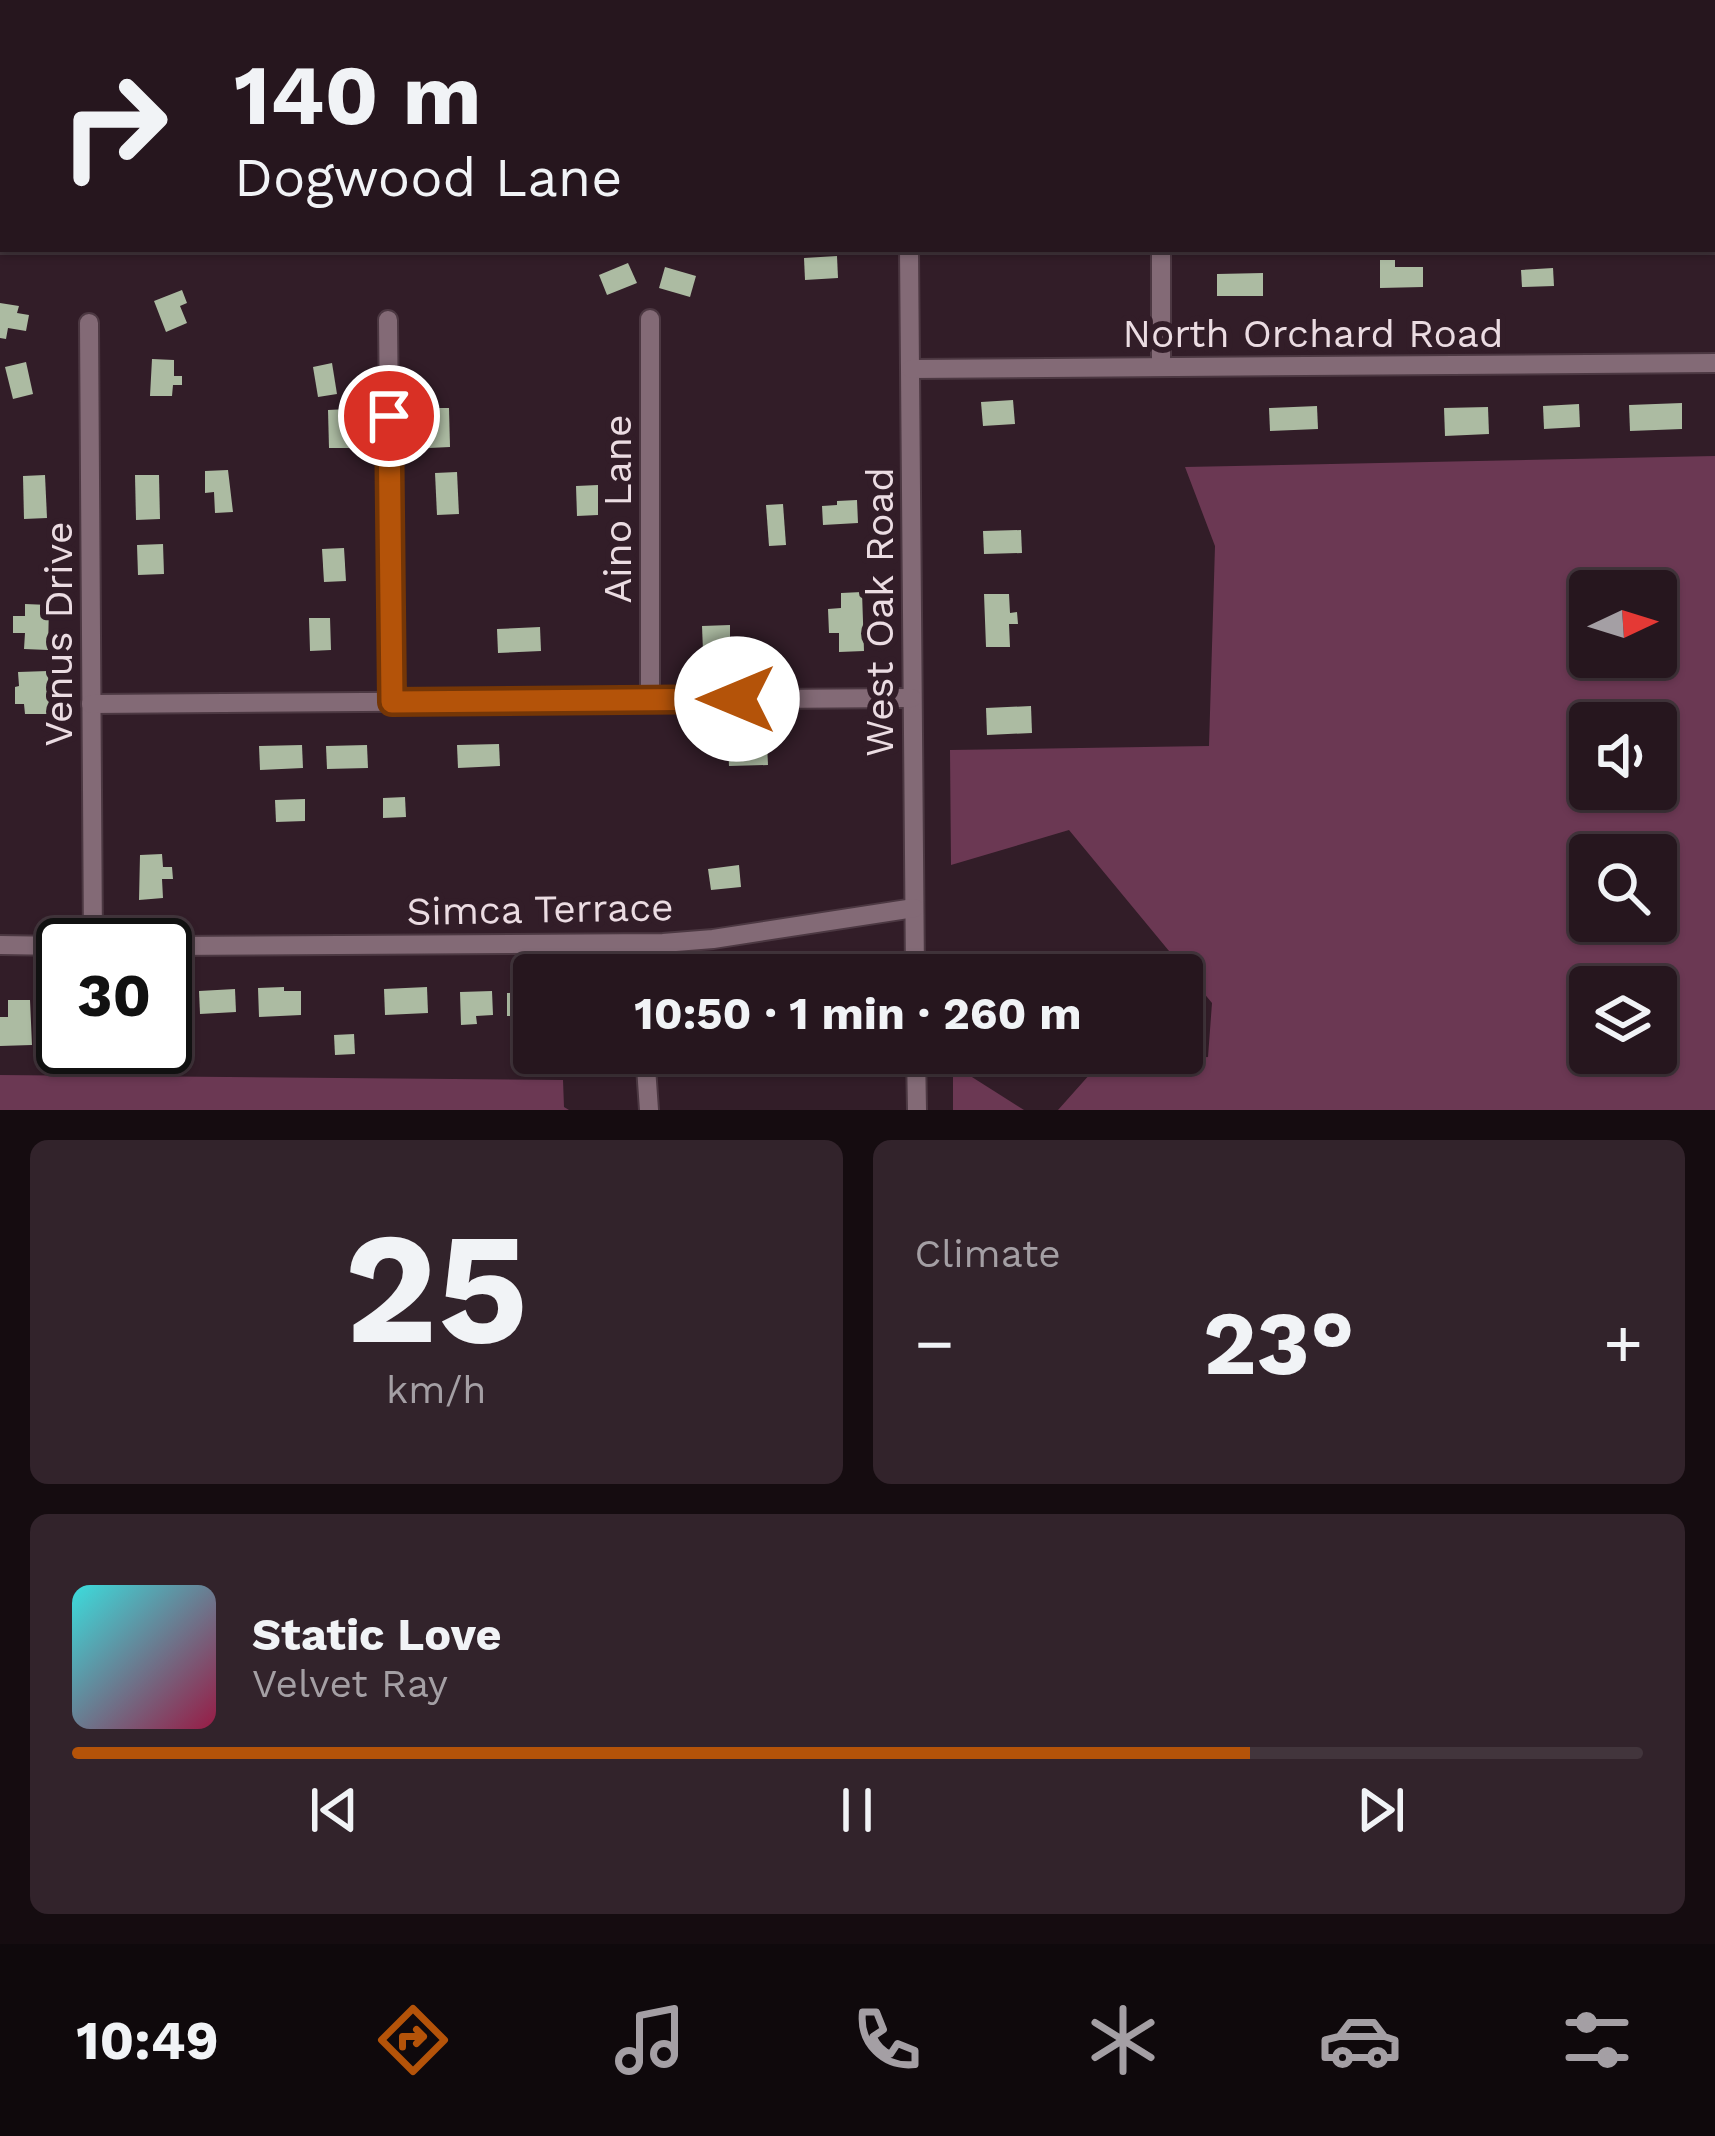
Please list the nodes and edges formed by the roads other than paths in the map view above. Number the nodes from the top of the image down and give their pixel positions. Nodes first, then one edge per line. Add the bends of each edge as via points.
1 (909, 252) edge
2 (1161, 252) edge
3 (650, 319) dead end
4 (388, 320) dead end
5 (89, 323) dead end
6 (1715, 363) edge
7 (1161, 367) junction
8 (911, 369) junction
9 (912, 698) junction
10 (650, 700) junction
11 (392, 702) junction
12 (91, 704) junction
13 (914, 908) junction
14 (93, 918) edge
15 (638, 944) junction
16 (0, 945) edge
17 (36, 946) edge
18 (192, 946) edge
19 (639, 954) edge
20 (915, 954) edge
21 (646, 1074) edge
22 (916, 1074) edge
23 (649, 1110) edge
24 (917, 1110) edge

1 - 8 street, West Oak Road
2 - 7 street
3 - 10 street, Aino Lane
4 - 11 street
5 - 12 street, Venus Drive
6 - 7 street, North Orchard Road
7 - 8 street, North Orchard Road
8 - 9 street, West Oak Road
9 - 10 street
9 - 13 street, West Oak Road
10 - 11 street
11 - 12 street
12 - 14 street, Venus Drive
13 - 15 street, Simca Terrace
13 - 20 street, West Oak Road
15 - 18 street, Simca Terrace
15 - 19 street
16 - 17 street
21 - 23 street
22 - 24 street

